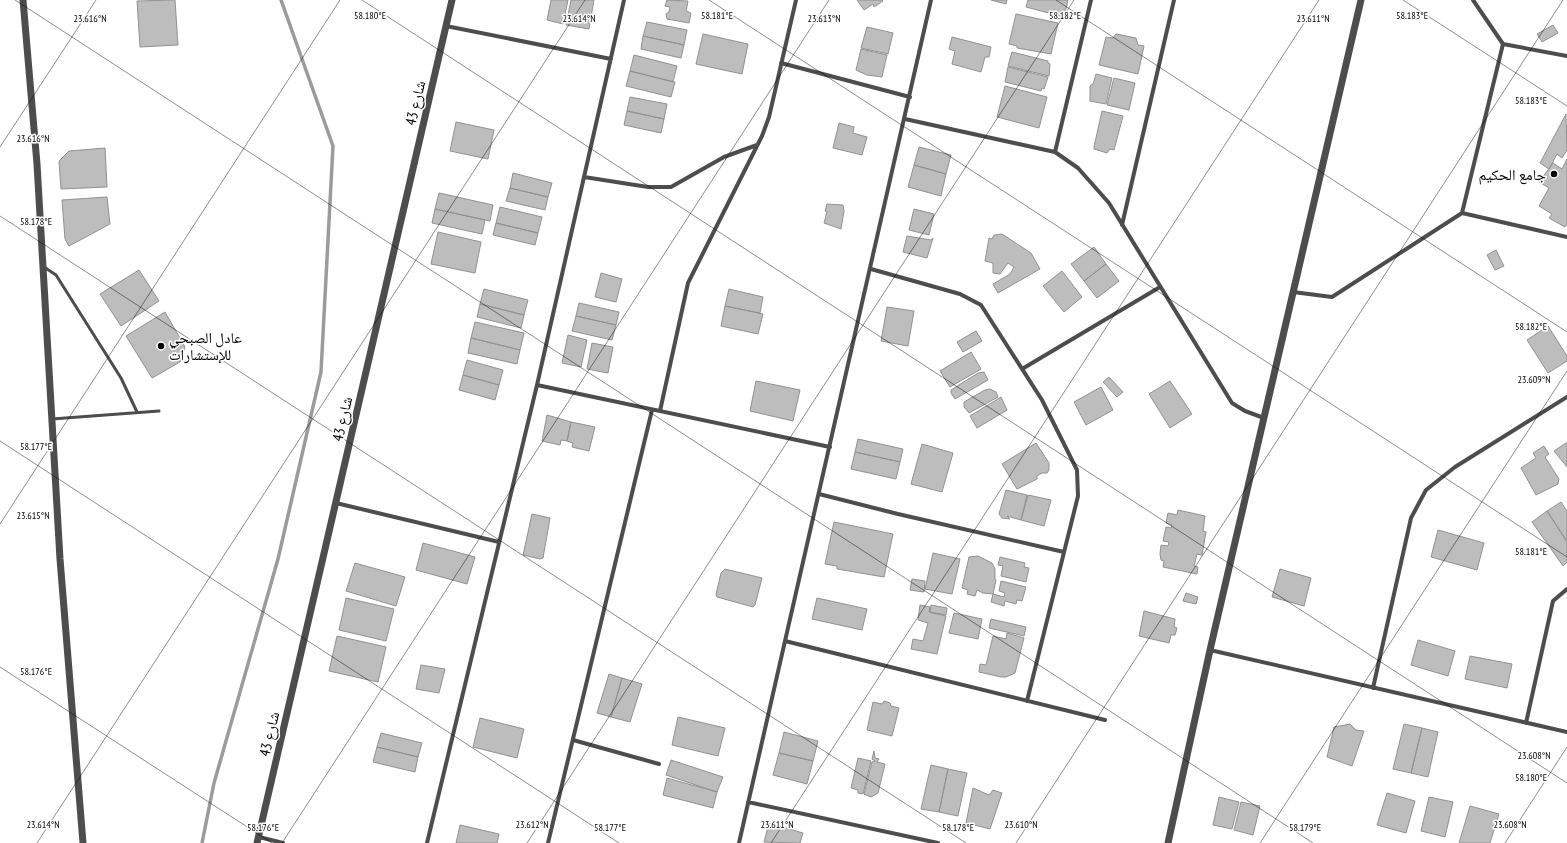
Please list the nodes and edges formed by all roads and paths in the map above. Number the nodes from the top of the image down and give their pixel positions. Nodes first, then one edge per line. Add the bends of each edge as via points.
1 (23, 0) edge
2 (452, 0) edge
3 (624, 0) edge
4 (796, 0) edge
5 (931, 0) edge
6 (1091, 0) edge
7 (1174, 0) edge
8 (1361, 0) edge
9 (1473, 0) edge
10 (446, 26) junction
11 (1503, 44) junction
12 (1567, 56) edge
13 (611, 59) junction
14 (781, 63) junction
15 (910, 97) junction
16 (905, 119) junction
17 (758, 144) junction
18 (1055, 152) junction
19 (584, 177) junction
20 (1462, 213) junction
21 (1122, 225) junction
22 (1567, 237) edge
23 (43, 267) junction
24 (870, 269) junction
25 (1160, 287) junction
26 (1292, 292) junction
27 (1022, 369) junction
28 (536, 385) junction
29 (1567, 397) edge
30 (652, 410) junction
31 (159, 411) dead end
32 (660, 411) junction
33 (137, 412) junction
34 (1264, 418) junction
35 (52, 420) junction
36 (830, 447) junction
37 (819, 494) junction
38 (336, 504) junction
39 (499, 542) junction
40 (1064, 552) junction
41 (1567, 589) edge
42 (785, 641) junction
43 (1210, 650) junction
44 (1373, 688) junction
45 (1027, 701) junction
46 (1105, 720) dead end
47 (1526, 723) junction
48 (1567, 732) edge
49 (573, 740) junction
50 (659, 764) dead end
51 (748, 802) junction
52 (258, 840) edge
53 (83, 843) edge
54 (283, 843) edge
55 (427, 843) edge
56 (548, 843) edge
57 (739, 843) edge
58 (938, 843) edge
59 (1168, 843) edge

1 - 23 street
2 - 10 street, شارع 43
3 - 13 street
4 - 14 street
5 - 15 street
6 - 18 street
7 - 21 street
8 - 26 street
9 - 11 street
10 - 13 street
10 - 38 street, شارع 43
11 - 12 street
11 - 20 street
13 - 19 street
14 - 15 street
14 - 17 street via 769,117
15 - 16 street
16 - 18 street
16 - 24 street
17 - 19 street via 724,157 671,187 648,187
17 - 32 street via 688,282
18 - 21 street via 1078,168 1109,204
19 - 28 street
20 - 22 street
20 - 26 street via 1332,297
21 - 25 street
23 - 33 lane via 56,275 121,378
23 - 35 street
24 - 27 street via 960,294 981,305
24 - 36 street
25 - 27 street
25 - 34 street via 1232,403
26 - 34 street
27 - 40 street via 1042,400 1077,470 1078,496
28 - 30 street
28 - 39 street
29 - 44 street via 1455,467 1426,490 1411,518
30 - 32 street
30 - 49 street
31 - 33 lane
32 - 36 street
33 - 35 lane
34 - 43 street
35 - 53 street via 60,559
36 - 37 street
37 - 40 street
37 - 42 street
38 - 39 street
38 - 52 street, شارع 43
39 - 55 street
40 - 45 street
41 - 47 street via 1553,601
42 - 45 street
42 - 51 street
43 - 44 street
43 - 59 street
44 - 47 street
45 - 46 street
47 - 48 street
49 - 50 street
49 - 56 street
51 - 57 street
51 - 58 street
52 - 54 street

